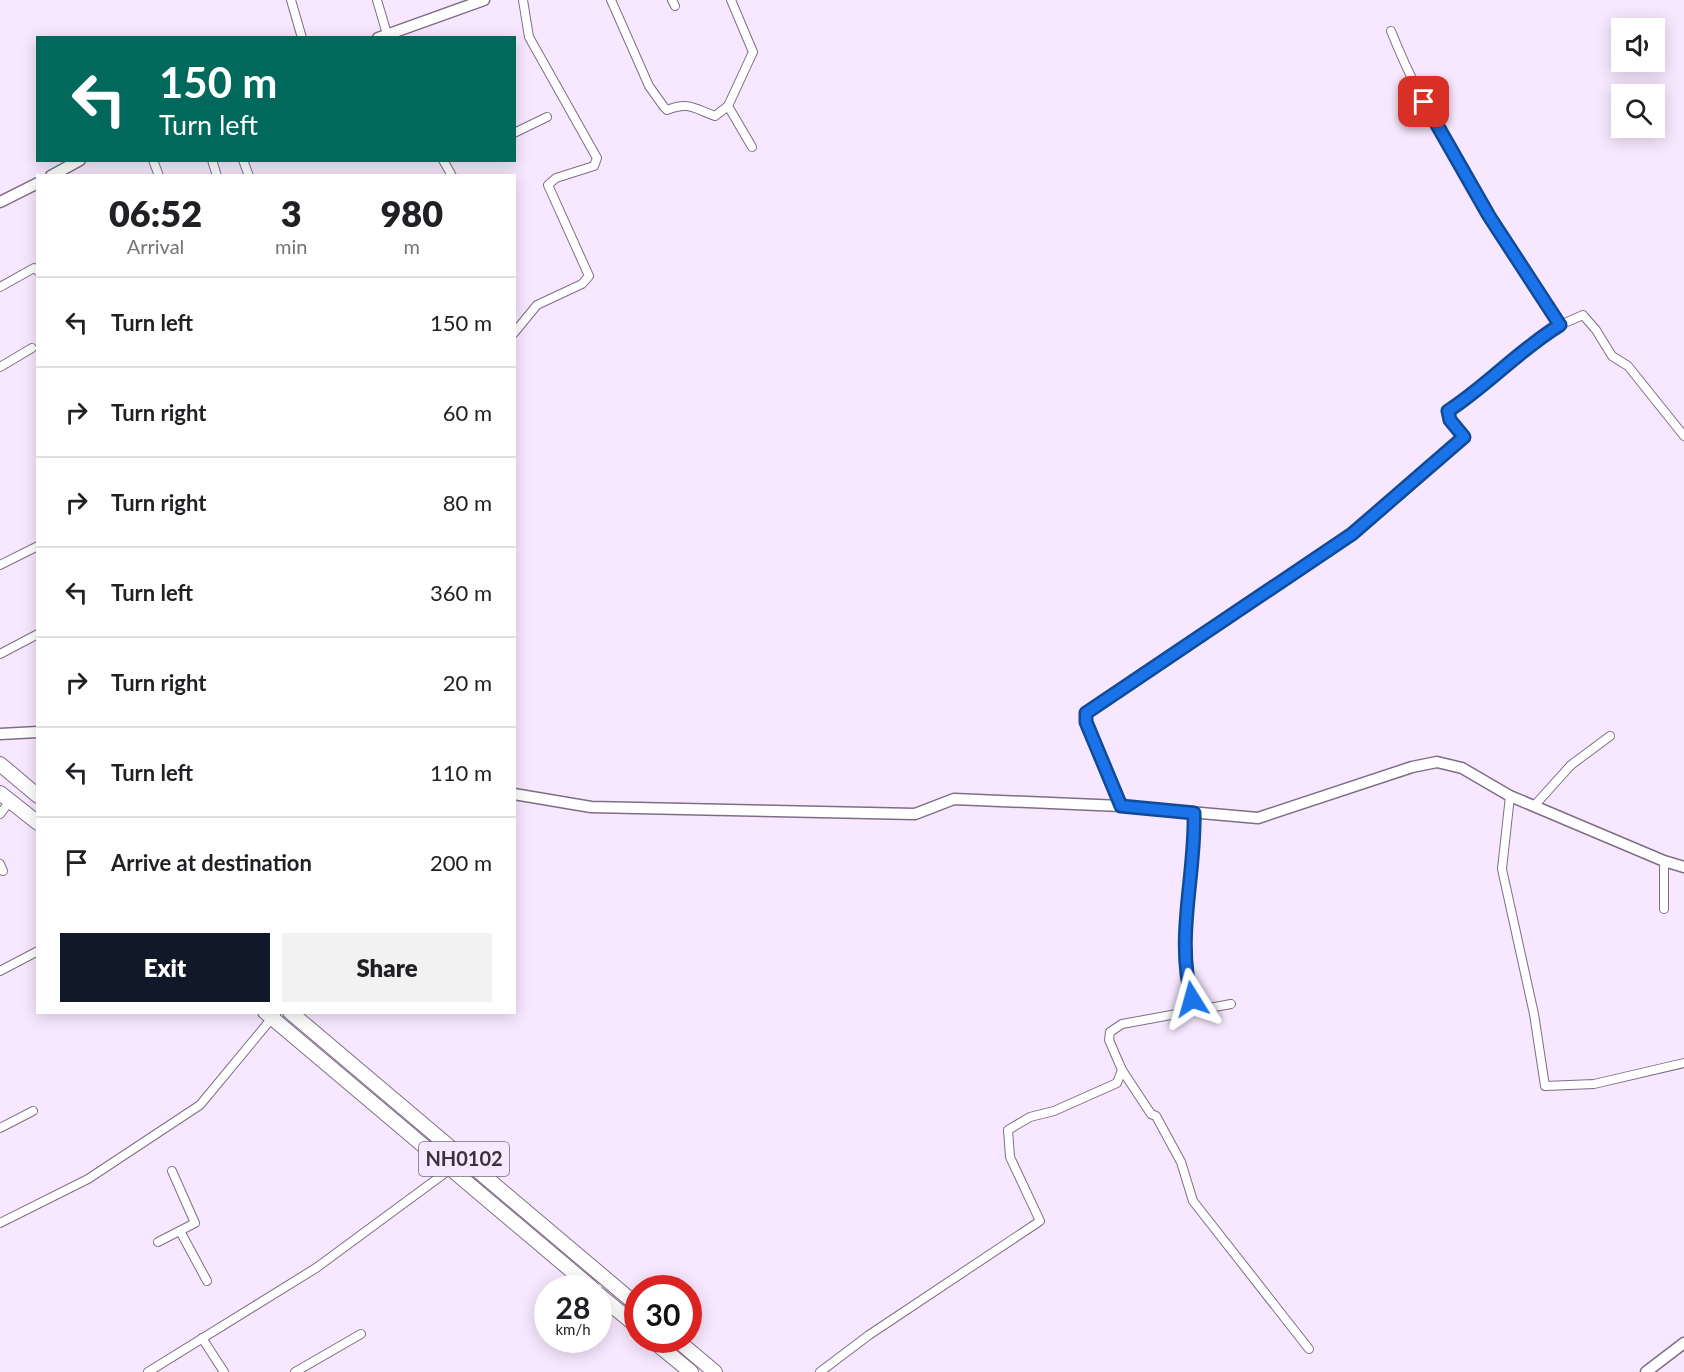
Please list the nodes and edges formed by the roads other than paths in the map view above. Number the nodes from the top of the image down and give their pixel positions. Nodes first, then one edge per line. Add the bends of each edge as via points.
1 (291, 0) edge
2 (377, 0) edge
3 (484, 0) edge
4 (523, 0) edge
5 (611, 0) edge
6 (731, 0) edge
7 (1391, 31) dead end
8 (301, 36) edge
9 (387, 36) edge
10 (728, 106) junction
11 (547, 117) dead end
12 (516, 132) edge
13 (752, 147) dead end
14 (78, 162) edge
15 (64, 173) edge
16 (36, 184) edge
17 (0, 202) edge
18 (36, 270) edge
19 (0, 287) edge
20 (1560, 325) junction
21 (516, 331) edge
22 (32, 348) dead end
23 (0, 367) edge
24 (1684, 436) edge
25 (36, 547) edge
26 (0, 565) edge
27 (36, 635) edge
28 (0, 654) edge
29 (36, 732) edge
30 (0, 734) edge
31 (1610, 736) dead end
32 (0, 764) edge
33 (36, 794) edge
34 (516, 794) edge
35 (1510, 796) junction
36 (5, 797) edge
37 (1121, 806) junction
38 (1534, 806) junction
39 (1194, 813) junction
40 (0, 814) edge
41 (36, 821) edge
42 (1664, 861) junction
43 (1684, 867) edge
44 (1664, 909) dead end
45 (36, 952) edge
46 (0, 971) edge
47 (1231, 1004) dead end
48 (1199, 1011) junction
49 (271, 1014) edge
50 (292, 1014) edge
51 (1684, 1062) edge
52 (1122, 1070) junction
53 (33, 1111) dead end
54 (0, 1128) edge
55 (464, 1159) junction
56 (452, 1170) junction
57 (172, 1171) dead end
58 (1, 1219) edge
59 (180, 1231) junction
60 (158, 1242) dead end
61 (577, 1275) edge
62 (207, 1281) dead end
63 (624, 1294) edge
64 (612, 1306) edge
65 (624, 1315) edge
66 (361, 1334) dead end
67 (202, 1338) junction
68 (1684, 1342) edge
69 (1309, 1350) dead end
70 (668, 1353) edge
71 (693, 1353) edge
72 (148, 1372) edge
73 (224, 1372) edge
74 (295, 1372) edge
75 (691, 1372) edge
76 (716, 1372) edge
77 (820, 1372) edge
78 (1646, 1372) edge

1 - 8 street
2 - 9 street
3 - 9 street
4 - 21 street via 529,37 597,158 594,165 555,178 548,185 589,276 582,284 537,305
5 - 10 street via 649,86 667,110 681,104 715,116
6 - 10 street via 753,52
7 - 20 street via 1405,67 1450,150
10 - 13 street
11 - 12 street
14 - 15 street
16 - 17 street
18 - 19 street
20 - 24 street via 1583,315 1612,356 1628,366
20 - 37 street via 1529,344 1471,396 1448,411 1450,420 1464,437 1352,534 1086,713 1086,722
22 - 23 street
25 - 26 street
27 - 28 street
29 - 30 street
31 - 38 street via 1571,765
32 - 33 highway
34 - 37 street via 591,807 915,814 954,799
35 - 38 street
35 - 39 street via 1462,768 1437,762 1258,818
35 - 51 street via 1502,869 1534,1014 1545,1086 1594,1084
36 - 40 street
36 - 41 highway
37 - 39 street
38 - 42 street
39 - 48 street via 1191,884 1185,915 1188,987
42 - 43 street
42 - 44 street
45 - 46 street
47 - 48 street
48 - 52 street via 1122,1024 1110,1032 1109,1040
49 - 56 highway, NH0102
49 - 58 street via 200,1104 88,1179
50 - 55 highway, NH0102
52 - 69 street via 1156,1116 1176,1153 1193,1201
52 - 77 street via 1117,1083 1054,1111 1030,1117 1008,1130 1010,1157 1040,1221
53 - 54 street
55 - 56 street
55 - 63 highway, NH0102
56 - 61 highway, NH0102
56 - 67 street via 316,1268
57 - 59 street via 194,1218 192,1226
59 - 60 street
59 - 62 street
64 - 65 highway
66 - 74 street
67 - 72 street
67 - 73 street
68 - 78 street
70 - 75 highway
71 - 76 highway

